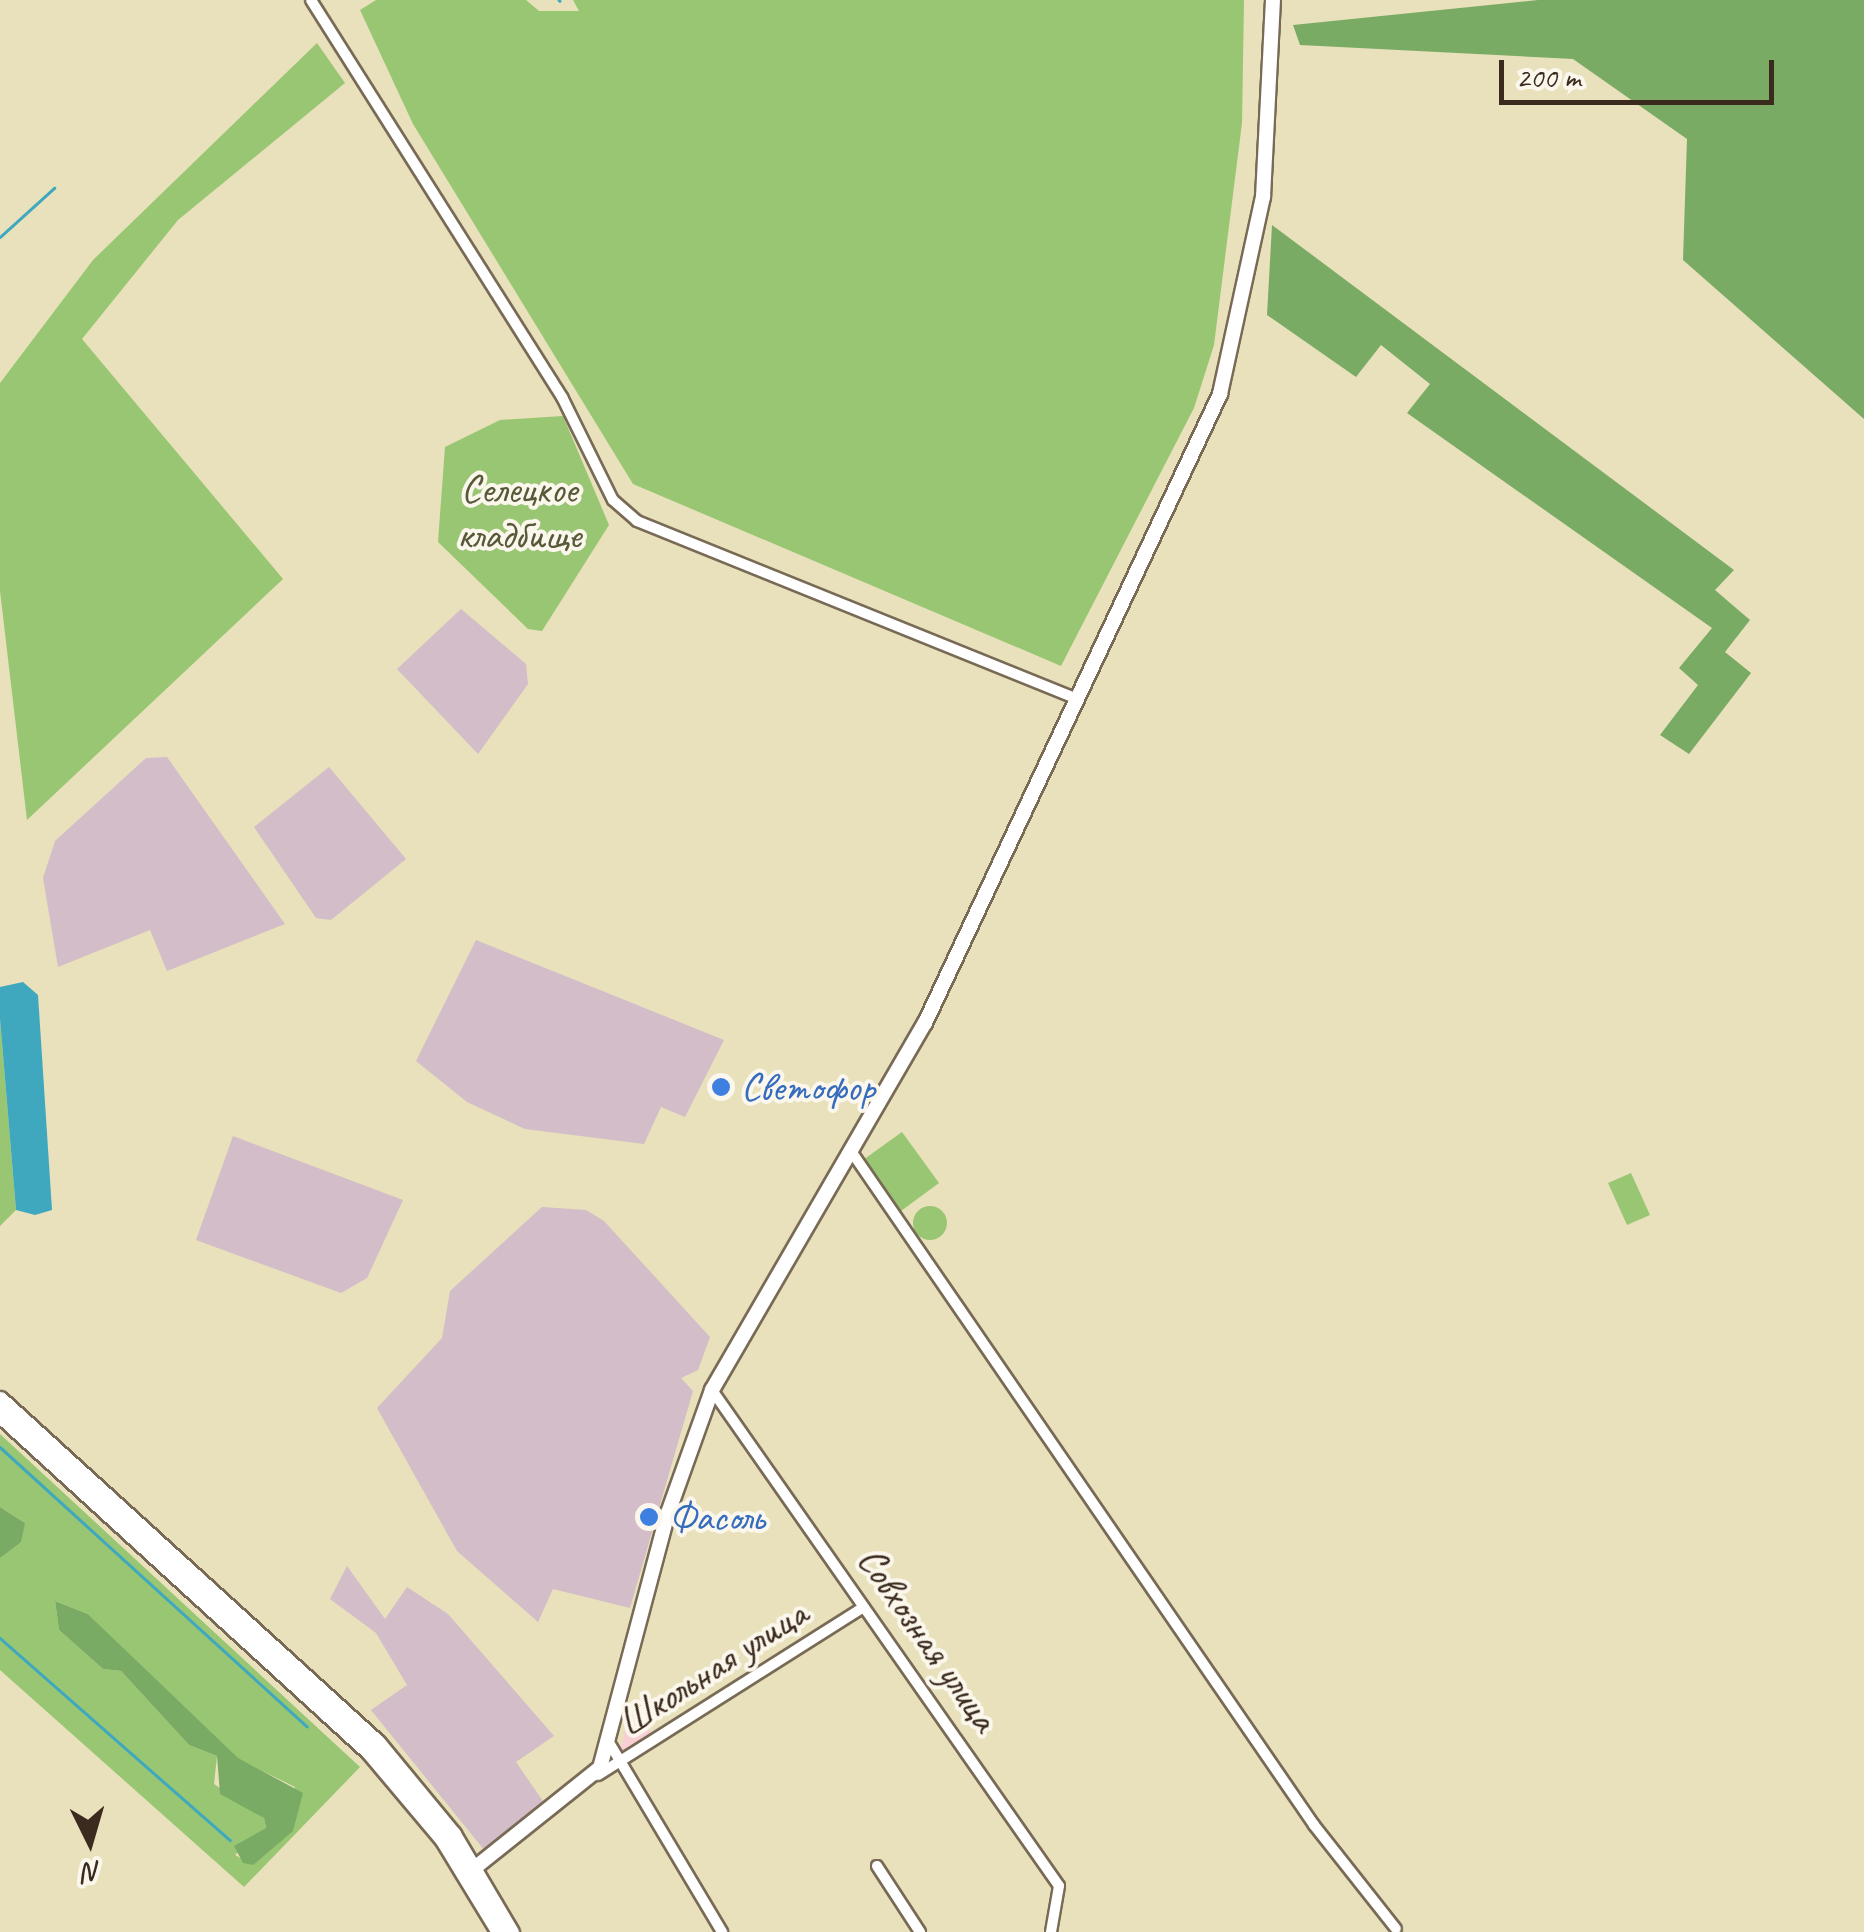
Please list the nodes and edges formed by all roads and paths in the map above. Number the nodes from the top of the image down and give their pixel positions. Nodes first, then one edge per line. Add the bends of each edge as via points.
1 (312, 0) edge
2 (1272, 0) edge
3 (1076, 698) junction
4 (852, 1151) junction
5 (712, 1390) junction
6 (0, 1399) edge
7 (0, 1414) edge
8 (862, 1608) junction
9 (610, 1744) junction
10 (621, 1763) junction
11 (593, 1778) junction
12 (877, 1866) dead end
13 (470, 1872) junction
14 (1396, 1929) dead end
15 (498, 1932) edge
16 (511, 1932) edge
17 (722, 1932) edge
18 (920, 1932) edge
19 (1051, 1932) edge

1 - 3 street via 562,397 613,500 638,521
2 - 3 street via 1267,162 1234,357
3 - 4 street via 926,1024
4 - 5 street
4 - 14 street via 1314,1825
5 - 8 street, Совхозная улица
5 - 9 street via 668,1514
6 - 13 main road via 378,1744
7 - 13 main road via 369,1752
8 - 10 street, Школьная улица
8 - 19 street, Совхозная улица via 933,1696 1063,1893
9 - 10 street
9 - 11 street
10 - 11 street, Школьная улица
10 - 17 street
11 - 13 street
12 - 18 street
13 - 15 main road
13 - 16 main road

